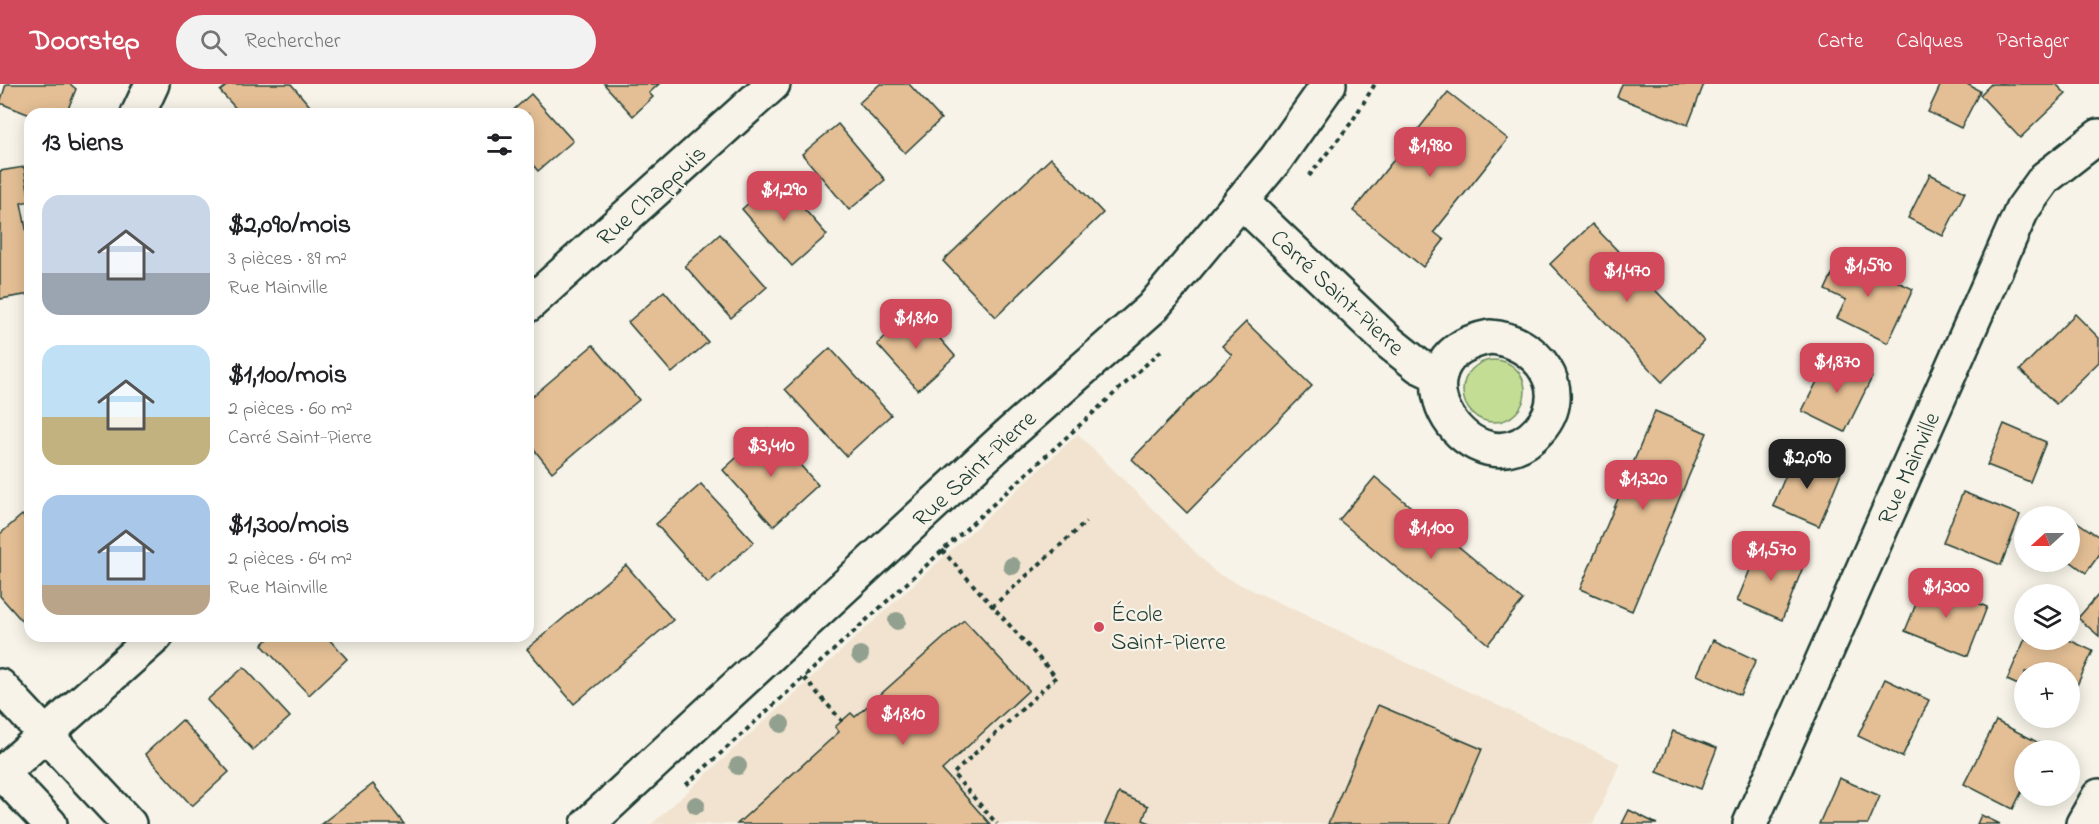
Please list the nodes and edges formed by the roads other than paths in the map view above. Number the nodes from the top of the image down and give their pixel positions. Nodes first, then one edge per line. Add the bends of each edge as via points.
1 (152, 84) edge
2 (773, 84) edge
3 (1329, 84) edge
4 (141, 108) edge
5 (2099, 136) edge
6 (1241, 201) junction
7 (534, 300) edge
8 (1440, 376) dead end
9 (149, 642) edge
10 (0, 686) edge
11 (44, 734) junction
12 (1, 772) edge
13 (2099, 796) edge
14 (50, 824) edge
15 (129, 824) edge
16 (588, 824) edge
17 (1750, 824) edge
18 (2083, 824) edge

1 - 4 street
2 - 7 street, Rue Chappuis
3 - 6 street, Rue Saint-Pierre via 1303,124
5 - 17 street, Rue Mainville via 2045,178 2022,210
6 - 8 street, Carré Saint-Pierre via 1390,343 1419,366
6 - 16 street, Rue Saint-Pierre via 1130,329 1007,436
9 - 11 street
10 - 11 street
11 - 12 street
11 - 15 street
12 - 14 street
13 - 18 street

